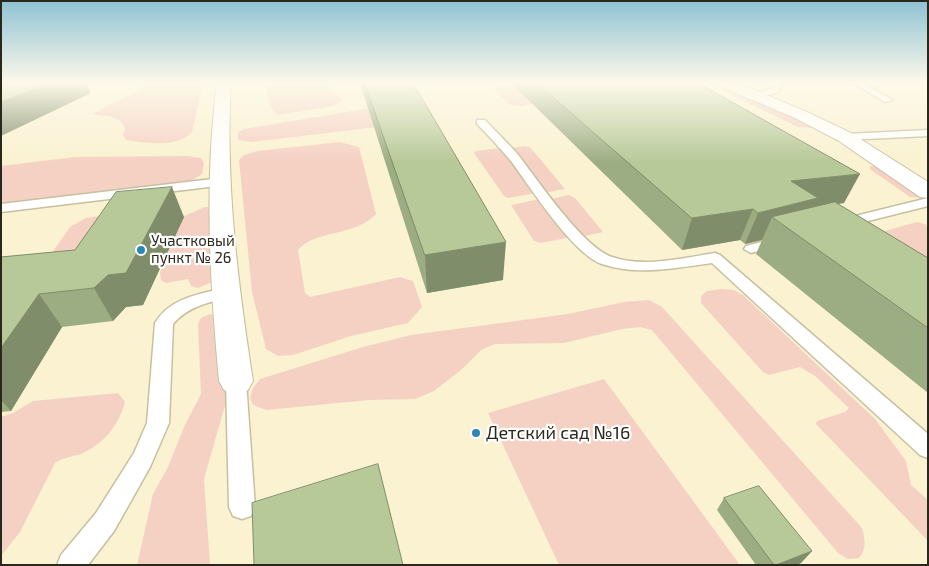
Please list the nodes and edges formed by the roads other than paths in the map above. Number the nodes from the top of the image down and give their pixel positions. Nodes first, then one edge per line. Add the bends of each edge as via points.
1 (222, 109) edge
2 (788, 109) edge
3 (481, 122) dead end
4 (928, 133) edge
5 (845, 137) junction
6 (221, 182) junction
7 (928, 192) edge
8 (928, 202) edge
9 (1, 208) edge
10 (828, 228) edge
11 (799, 236) edge
12 (751, 249) dead end
13 (225, 293) junction
14 (236, 381) joint
15 (928, 448) edge
16 (242, 507) dead end
17 (71, 565) edge

1 - 6 street
2 - 5 street
3 - 15 lane via 597,256 640,265 715,258
4 - 5 lane
5 - 7 street
6 - 9 lane
6 - 13 street
8 - 10 lane
11 - 12 lane
13 - 14 street
13 - 17 lane via 184,304 164,323 158,423 142,460 106,522
14 - 16 lane

